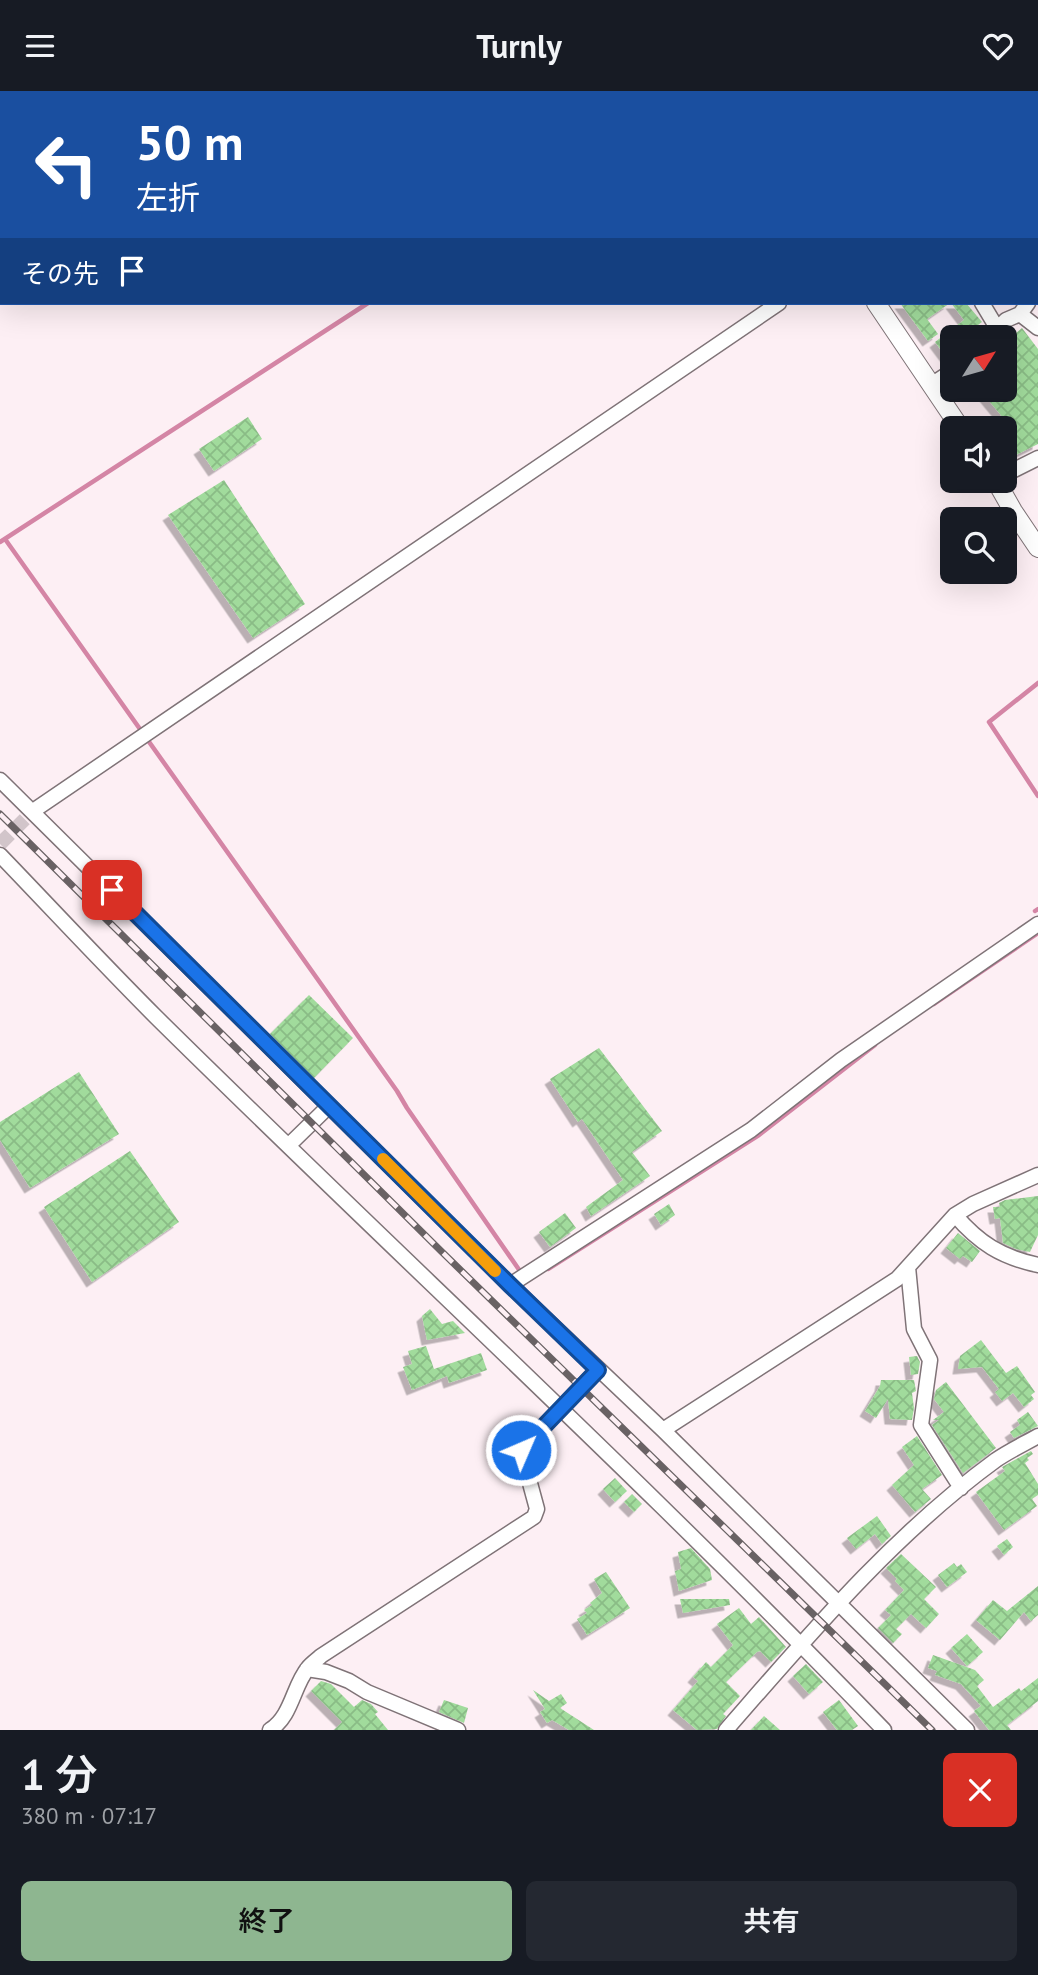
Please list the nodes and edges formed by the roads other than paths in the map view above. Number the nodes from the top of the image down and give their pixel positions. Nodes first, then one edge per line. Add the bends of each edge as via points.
1 (776, 305) edge
2 (877, 305) edge
3 (983, 305) edge
4 (1024, 308) edge
5 (989, 325) edge
6 (1001, 325) edge
7 (1038, 328) edge
8 (940, 379) edge
9 (931, 385) junction
10 (952, 416) edge
11 (1038, 458) edge
12 (1017, 468) edge
13 (1003, 493) edge
14 (1038, 548) edge
15 (0, 780) edge
16 (33, 811) junction
17 (0, 855) edge
18 (1038, 924) edge
19 (329, 1106) junction
20 (289, 1145) junction
21 (1038, 1175) edge
22 (955, 1215) junction
23 (1038, 1265) edge
24 (908, 1267) junction
25 (510, 1285) junction
26 (598, 1370) junction
27 (562, 1408) junction
28 (663, 1430) junction
29 (1038, 1436) edge
30 (961, 1488) junction
31 (838, 1604) junction
32 (801, 1644) junction
33 (307, 1669) junction
34 (879, 1728) edge
35 (270, 1730) edge
36 (457, 1730) edge
37 (726, 1730) edge
38 (967, 1730) edge

1 - 16 street
2 - 9 street
3 - 5 street
4 - 6 street
4 - 7 street
8 - 9 street
9 - 10 street
11 - 12 street
13 - 14 street
15 - 16 street
16 - 19 street
17 - 20 street
18 - 25 street via 841,1061 751,1130
19 - 20 street
19 - 25 street
20 - 27 street
21 - 22 street
22 - 23 street via 984,1244
22 - 24 street
24 - 28 street via 897,1279
24 - 30 street via 914,1329 930,1360 921,1425
25 - 26 street
26 - 27 street
26 - 28 street
27 - 32 street
27 - 33 street via 521,1450 537,1510 534,1517
28 - 31 street
29 - 30 street via 998,1458
30 - 31 street
31 - 32 street
31 - 38 street
32 - 34 street
32 - 37 street
33 - 35 street via 278,1725
33 - 36 street via 327,1672

